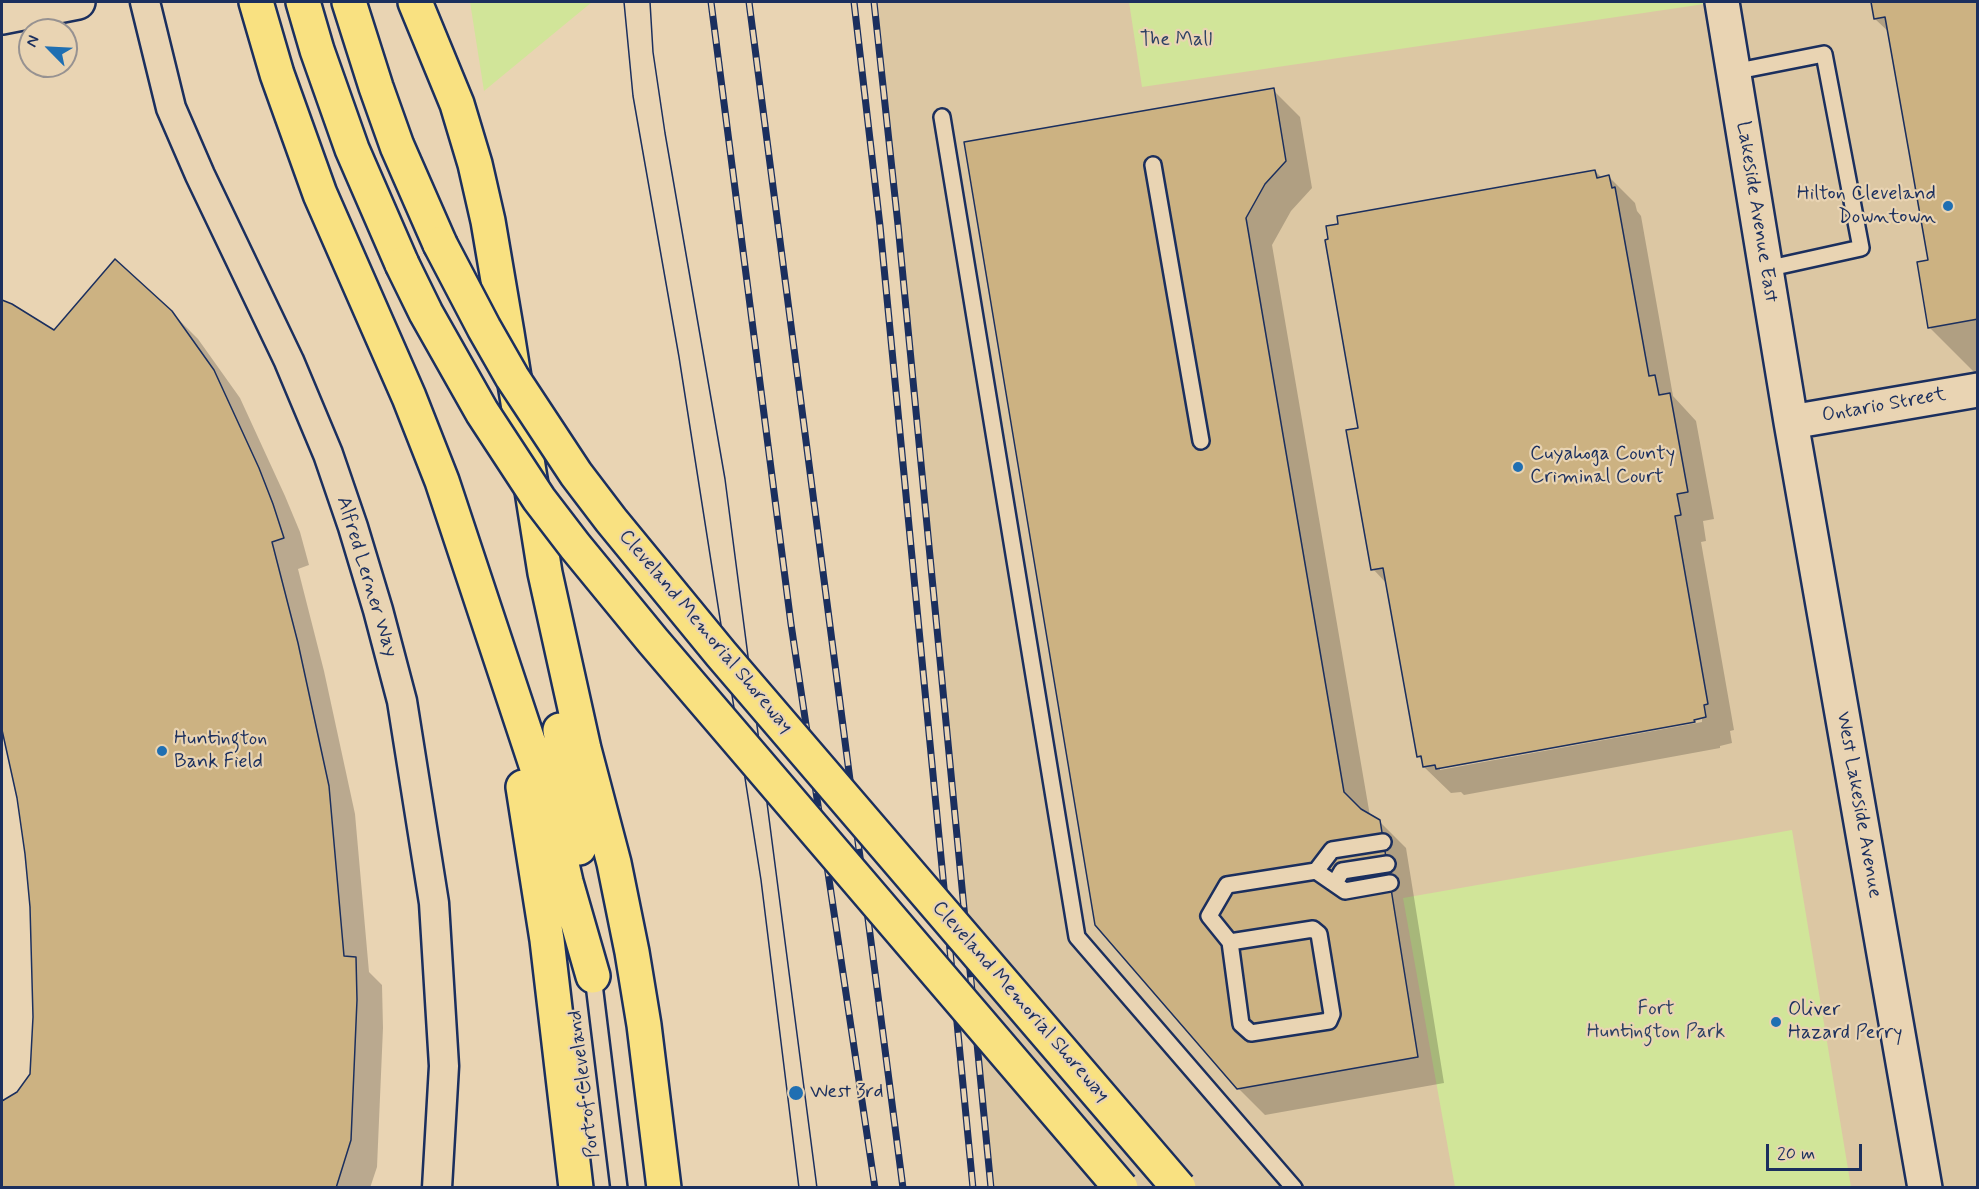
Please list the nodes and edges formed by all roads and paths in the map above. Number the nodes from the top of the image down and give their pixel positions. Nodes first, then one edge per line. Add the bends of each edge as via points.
1 (78, 2) edge
2 (145, 2) edge
3 (256, 2) edge
4 (303, 2) edge
5 (349, 2) edge
6 (415, 2) edge
7 (1722, 2) edge
8 (2, 17) edge
9 (1733, 72) junction
10 (942, 117) dead end
11 (1153, 165) dead end
12 (1766, 269) junction
13 (1977, 390) edge
14 (1791, 422) junction
15 (1201, 441) dead end
16 (544, 573) junction
17 (494, 641) junction
18 (1383, 842) dead end
19 (1387, 864) dead end
20 (1316, 871) junction
21 (1335, 883) junction
22 (1390, 884) dead end
23 (1230, 942) junction
24 (593, 976) junction
25 (437, 1188) edge
26 (576, 1188) edge
27 (619, 1188) edge
28 (664, 1188) edge
29 (1121, 1188) edge
30 (1179, 1188) edge
31 (1294, 1188) edge
32 (1925, 1188) edge

1 - 8 street
2 - 25 street, Alfred Lerner Way via 171,108 328,454 354,527 402,701 434,903 444,1066
3 - 17 highway via 320,194 434,459
4 - 29 highway, bridge via 352,149 402,264 482,412 539,499 653,641
5 - 30 highway, Cleveland Memorial Shoreway, bridge via 397,147 440,243 512,377 570,466 721,654
6 - 16 highway via 458,104 475,164 501,294
7 - 9 street, Lakeside Avenue East
9 - 12 street, Lakeside Avenue East
9 - 12 lane via 1824,54 1861,248
10 - 31 lane via 1077,937
11 - 15 lane
12 - 14 street, Lakeside Avenue East
13 - 14 street, Ontario Street
14 - 32 street, West Lakeside Avenue
16 - 24 highway via 554,696 582,868
16 - 28 highway via 632,952
17 - 24 highway via 546,798
17 - 26 highway via 538,881
18 - 20 lane via 1332,850
19 - 21 lane via 1342,871
20 - 21 lane
20 - 23 lane via 1227,885 1209,916
21 - 22 lane via 1345,891
23 - 23 lane via 1241,1024 1251,1033 1329,1021 1332,1014 1320,934 1313,929
24 - 27 lane, Port of Cleveland

